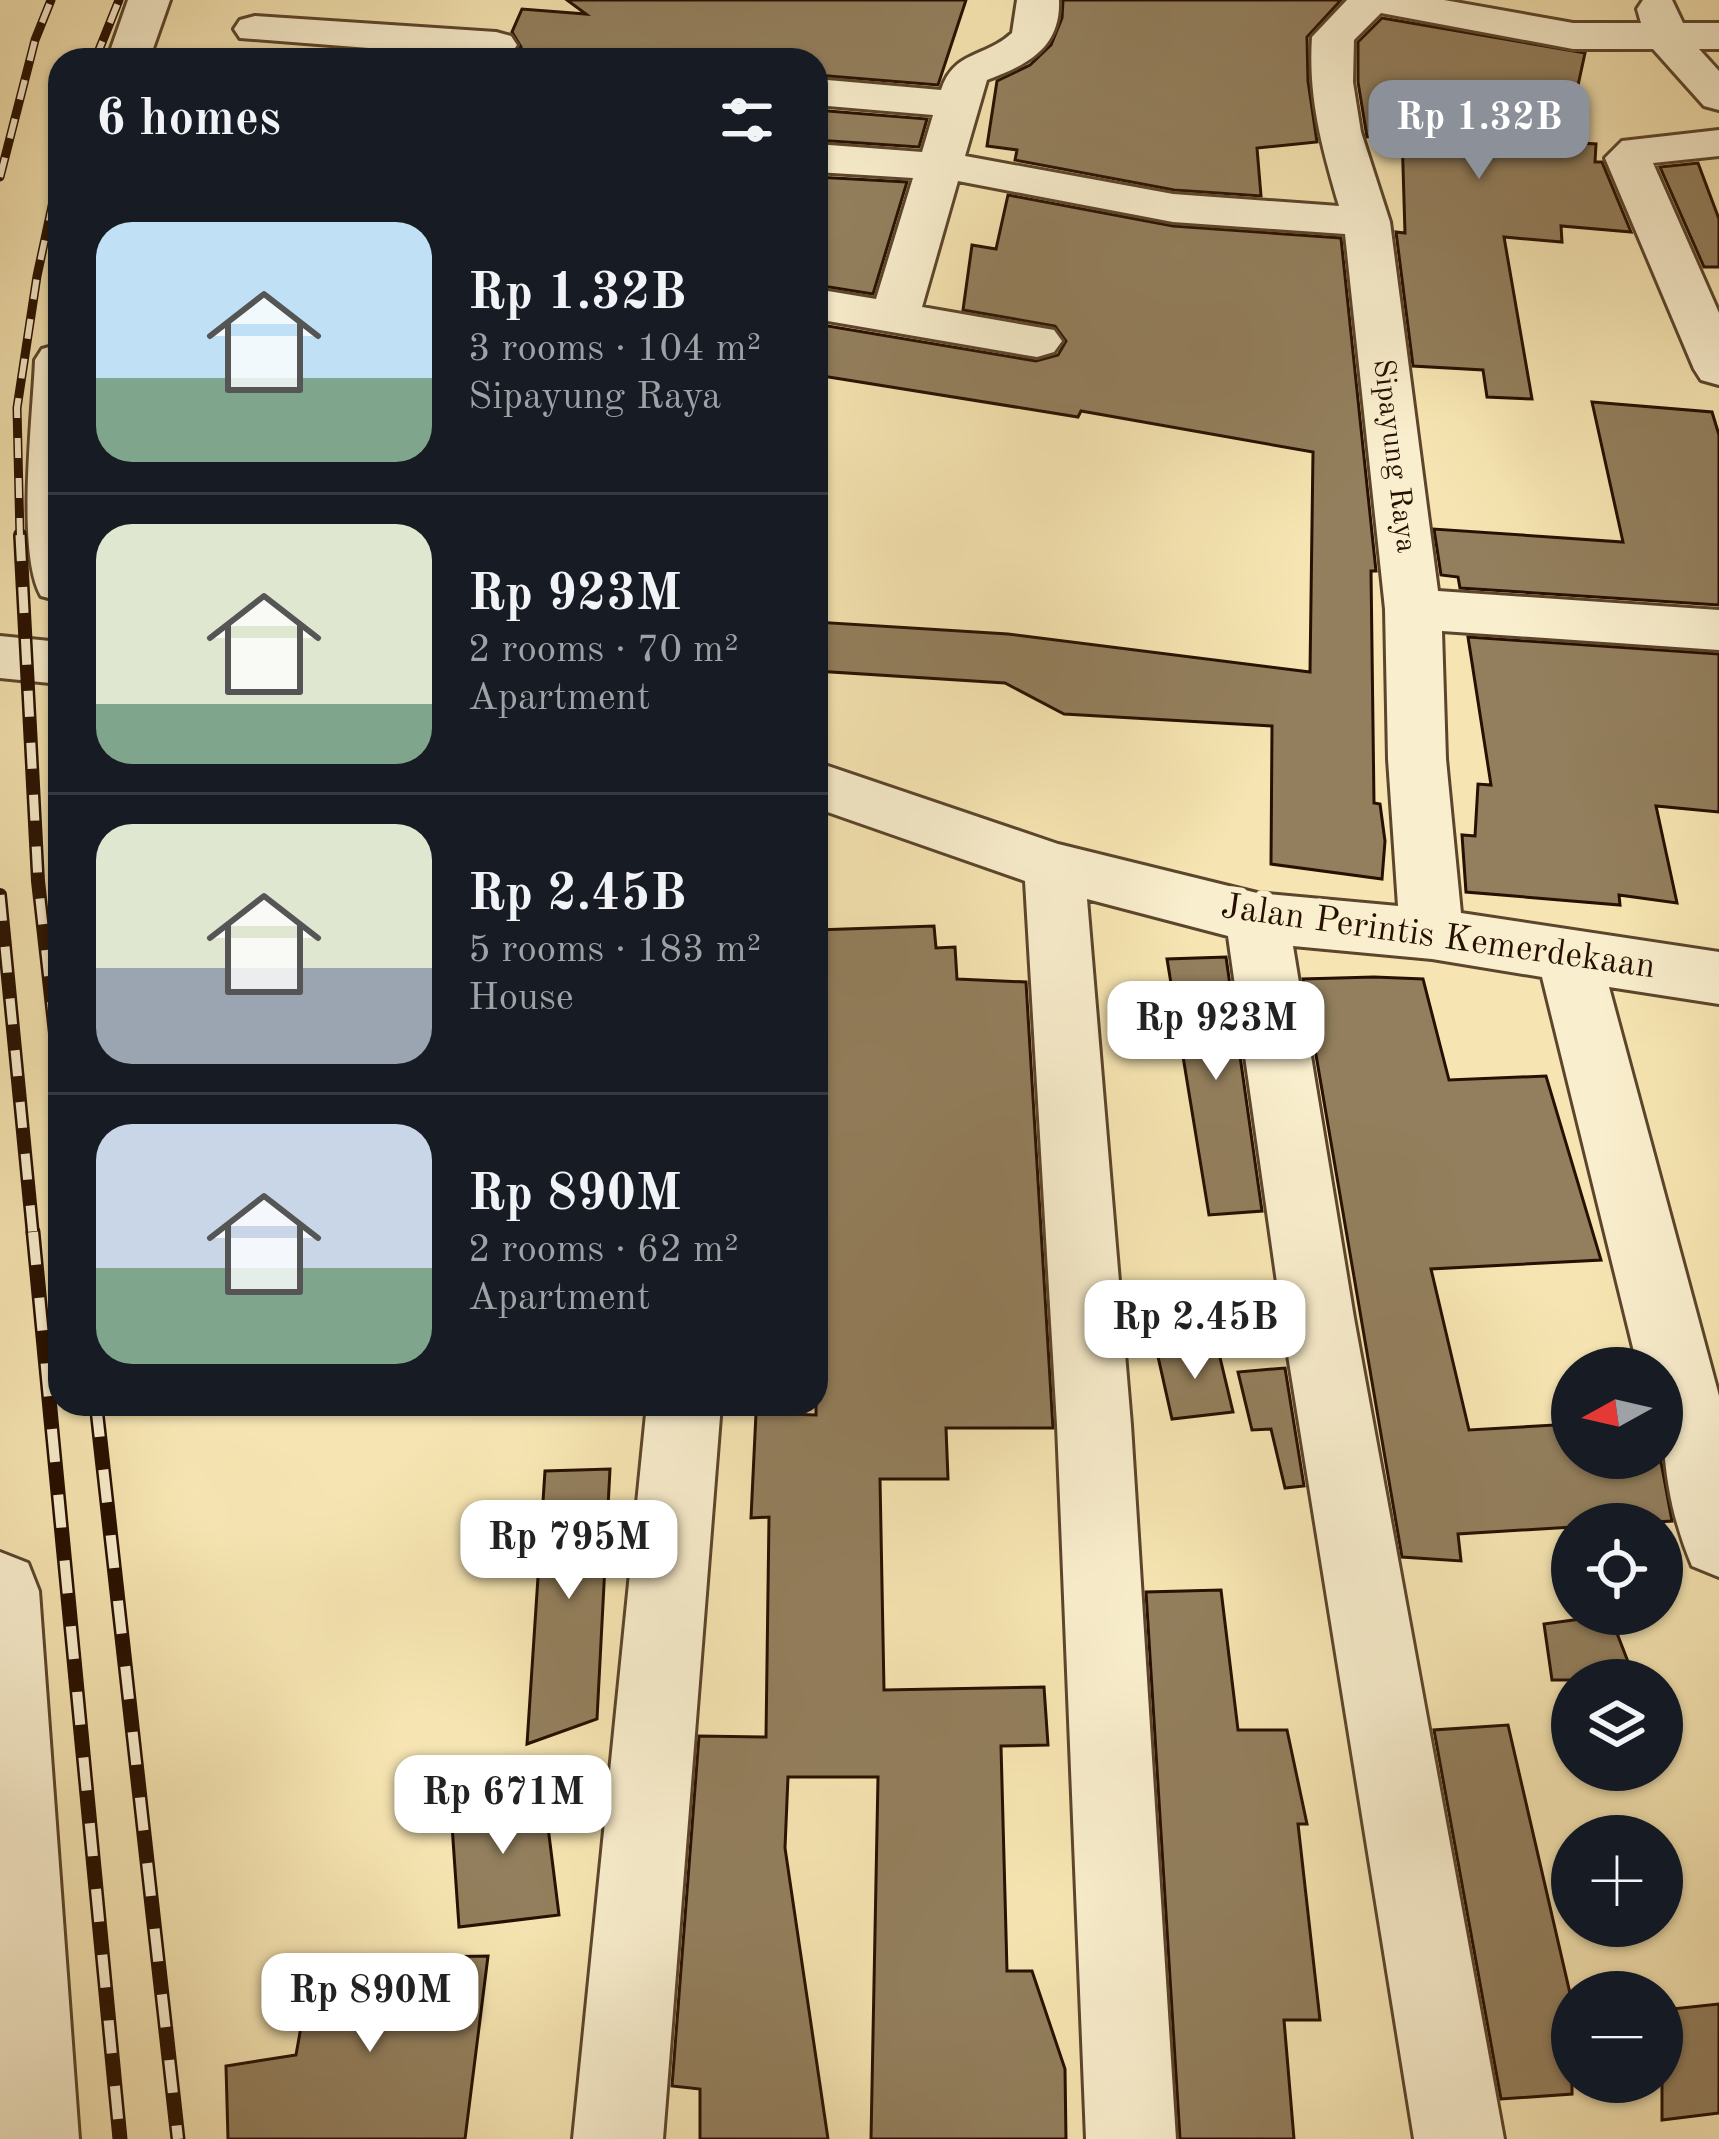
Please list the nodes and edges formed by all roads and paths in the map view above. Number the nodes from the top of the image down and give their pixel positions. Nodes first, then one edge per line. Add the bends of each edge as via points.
1 (148, 0) edge
2 (511, 0) edge
3 (1038, 0) edge
4 (1373, 0) edge
5 (1661, 19) edge
6 (255, 29) dead end
7 (1719, 36) edge
8 (132, 48) edge
9 (443, 48) edge
10 (495, 48) edge
11 (828, 93) edge
12 (1719, 97) edge
13 (955, 104) junction
14 (1719, 143) edge
15 (828, 159) edge
16 (939, 167) junction
17 (1367, 222) junction
18 (1696, 273) edge
19 (828, 306) edge
20 (896, 317) junction
21 (1037, 341) dead end
22 (1719, 369) edge
23 (1413, 609) junction
24 (1719, 630) edge
25 (0, 657) edge
26 (48, 662) edge
27 (828, 789) edge
28 (1055, 867) junction
29 (1257, 919) junction
30 (1432, 934) junction
31 (1569, 957) junction
32 (1719, 978) edge
33 (684, 1416) edge
34 (1719, 1539) edge
35 (0, 1591) edge
36 (34, 2139) edge
37 (618, 2139) edge
38 (1131, 2139) edge
39 (1459, 2139) edge

1 - 8 street
2 - 10 street
3 - 13 street via 1041,24 1033,39 971,71
4 - 5 street via 1573,36
4 - 17 street, Sipayung Raya via 1343,24 1330,52 1339,132
5 - 7 street
5 - 12 street
6 - 9 street
11 - 13 street
13 - 16 street
14 - 18 street via 1628,158
15 - 16 street
16 - 17 street via 1173,208
16 - 20 street
17 - 23 street, Sipayung Raya
18 - 22 street via 1700,316
19 - 20 street
20 - 21 street
23 - 24 street
23 - 30 street, Sipayung Raya
25 - 26 street
27 - 28 street, Jalan Perintis Kemerdekaan
28 - 29 street, Jalan Perintis Kemerdekaan
28 - 38 street
29 - 30 street, Jalan Perintis Kemerdekaan
29 - 39 street
30 - 31 street, Jalan Perintis Kemerdekaan
31 - 32 street, Jalan Perintis Kemerdekaan
31 - 34 street
33 - 37 street
35 - 36 street

